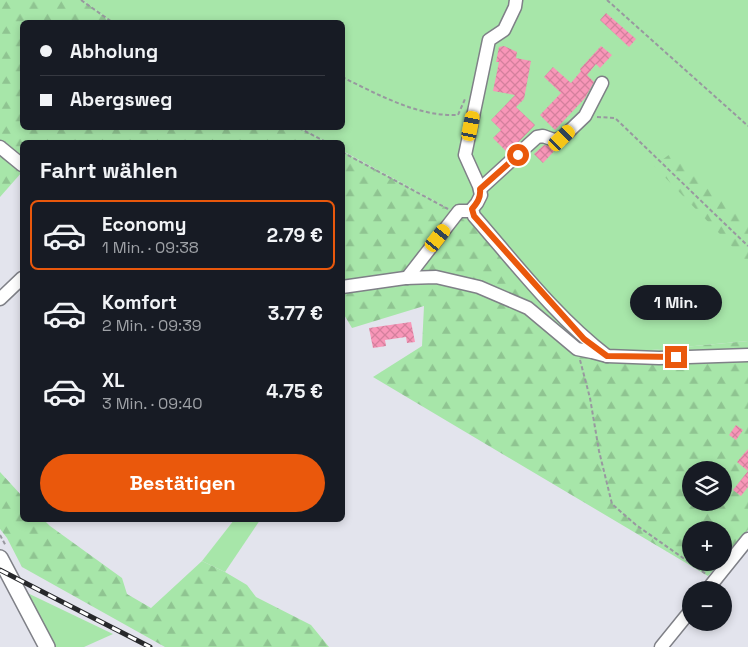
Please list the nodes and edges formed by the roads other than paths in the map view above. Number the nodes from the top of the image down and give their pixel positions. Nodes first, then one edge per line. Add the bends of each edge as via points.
1 (516, 0) edge
2 (602, 83) dead end
3 (0, 147) edge
4 (20, 163) edge
5 (480, 189) junction
6 (472, 211) junction
7 (407, 278) junction
8 (20, 280) edge
9 (345, 287) edge
10 (0, 299) edge
11 (748, 355) edge
12 (607, 356) junction
13 (748, 539) edge
14 (0, 558) edge
15 (714, 581) edge
16 (682, 621) edge
17 (47, 647) edge
18 (661, 647) edge

1 - 5 street via 504,30 489,40 465,155
2 - 5 street via 585,116 559,139 540,136 534,139
3 - 4 street
5 - 6 street via 481,195
6 - 7 street via 459,212
6 - 12 street via 584,339
7 - 9 street
7 - 12 street via 436,276 479,287 528,308 577,348
8 - 10 street
11 - 12 street
13 - 15 street
14 - 17 main road
16 - 18 street

